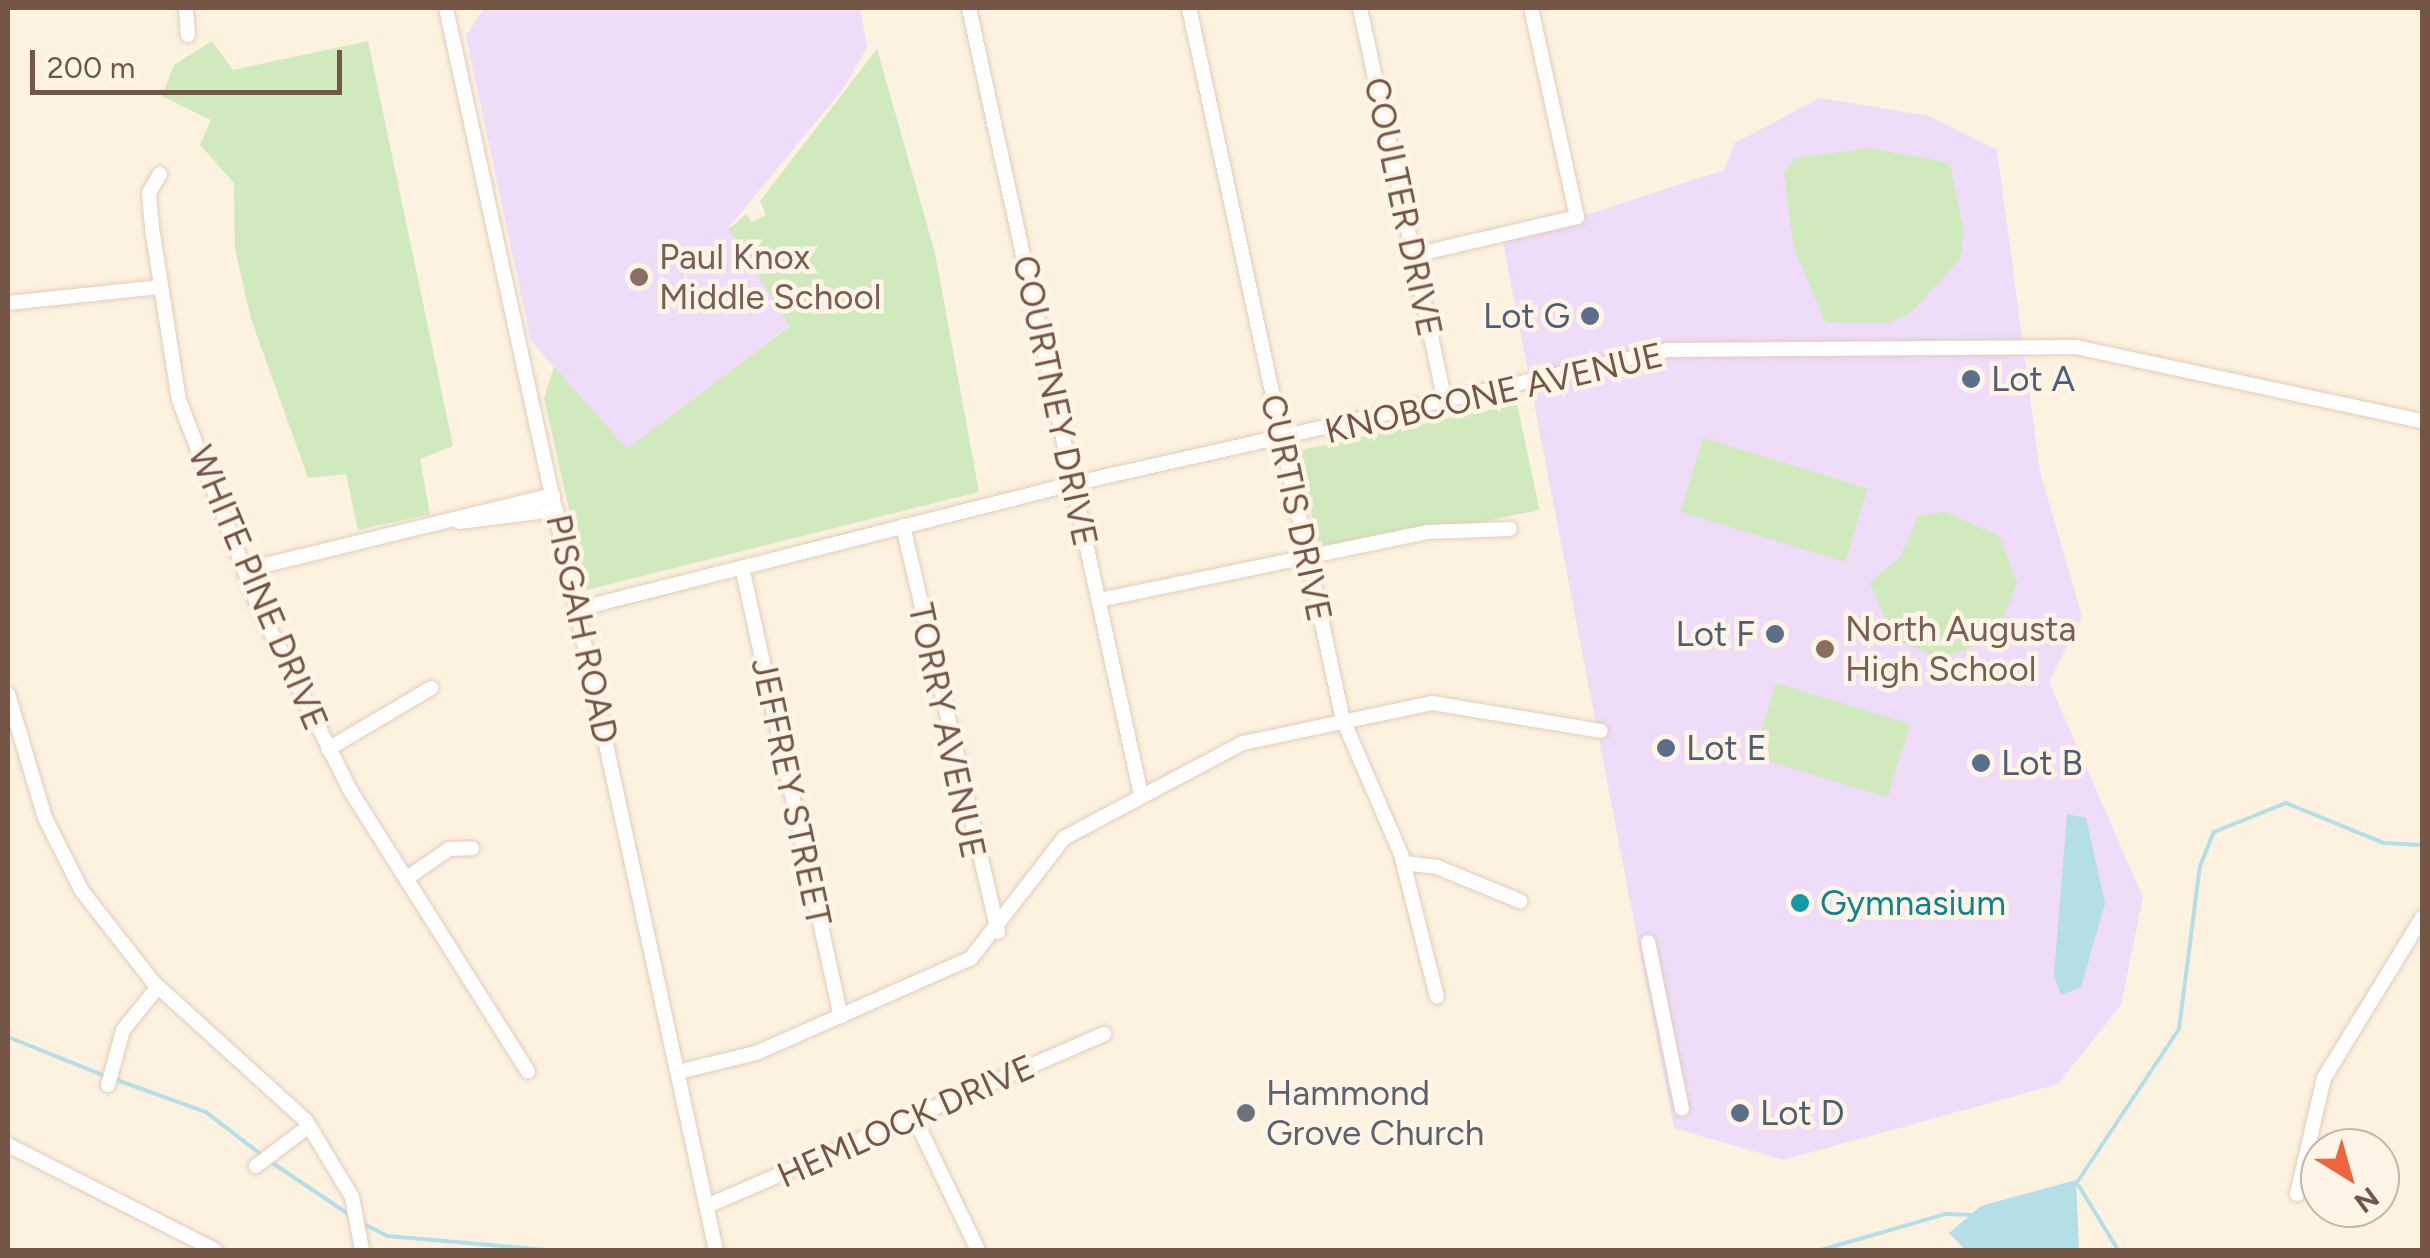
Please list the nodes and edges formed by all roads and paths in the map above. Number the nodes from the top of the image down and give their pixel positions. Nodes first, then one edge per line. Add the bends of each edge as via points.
1 (186, 8) edge
2 (466, 8) edge
3 (969, 8) edge
4 (1189, 8) edge
5 (1360, 8) edge
6 (1531, 8) edge
7 (447, 10) edge
8 (188, 34) dead end
9 (160, 174) dead end
10 (1414, 255) junction
11 (159, 287) junction
12 (8, 303) edge
13 (1446, 407) junction
14 (2422, 420) edge
15 (1282, 442) junction
16 (1072, 484) junction
17 (554, 503) junction
18 (903, 526) junction
19 (1510, 529) dead end
20 (1307, 557) junction
21 (742, 567) junction
22 (245, 570) junction
23 (1099, 600) junction
24 (578, 609) junction
25 (431, 688) dead end
26 (8, 694) edge
27 (1344, 720) junction
28 (1602, 731) dead end
29 (328, 750) junction
30 (1141, 795) junction
31 (472, 848) dead end
32 (1404, 863) junction
33 (406, 878) junction
34 (1520, 901) dead end
35 (2422, 918) edge
36 (998, 932) junction
37 (1648, 942) dead end
38 (158, 987) junction
39 (1437, 997) dead end
40 (841, 1016) junction
41 (1104, 1034) dead end
42 (528, 1072) dead end
43 (678, 1072) junction
44 (108, 1085) dead end
45 (1682, 1109) dead end
46 (914, 1117) junction
47 (310, 1126) junction
48 (8, 1145) edge
49 (256, 1166) dead end
50 (2298, 1194) dead end
51 (706, 1206) junction
52 (215, 1250) edge
53 (362, 1250) edge
54 (716, 1250) edge
55 (978, 1250) edge

1 - 8 street
2 - 7 street
3 - 16 street, COURTNEY DRIVE
4 - 15 street, CURTIS DRIVE
5 - 10 street, COULTER DRIVE
6 - 10 street via 1577,217
7 - 17 street, PISGAH ROAD
9 - 11 street, WHITE PINE DRIVE via 149,193
10 - 13 street, COULTER DRIVE
11 - 12 street
11 - 22 street, WHITE PINE DRIVE via 179,400
13 - 14 street, KNOBCONE AVENUE via 1666,350 2018,345 2138,355
13 - 15 street, KNOBCONE AVENUE
15 - 16 street, KNOBCONE AVENUE
15 - 20 street, CURTIS DRIVE
16 - 18 street, KNOBCONE AVENUE
16 - 23 street, COURTNEY DRIVE
17 - 22 street
17 - 24 street, PISGAH ROAD
18 - 21 street, KNOBCONE AVENUE
18 - 36 street, TORRY AVENUE
19 - 20 street via 1427,532
20 - 23 street
20 - 27 street, CURTIS DRIVE
21 - 24 street, KNOBCONE AVENUE
21 - 40 street, JEFFREY STREET
22 - 29 street, WHITE PINE DRIVE
23 - 30 street, COURTNEY DRIVE
24 - 43 street, PISGAH ROAD
25 - 29 street
26 - 38 street via 69,868
27 - 28 street via 1461,702
27 - 30 street via 1243,743
27 - 32 street, CURTIS DRIVE
29 - 33 street, WHITE PINE DRIVE
30 - 36 street via 1064,838
31 - 33 street via 449,849
32 - 34 street via 1437,866
32 - 39 street, CURTIS DRIVE
33 - 42 street, WHITE PINE DRIVE
35 - 50 street via 2324,1078
36 - 40 street via 971,958
37 - 45 street
38 - 44 street via 123,1030
38 - 47 street via 248,1059
40 - 43 street via 756,1053
41 - 46 street, HEMLOCK DRIVE
43 - 51 street, PISGAH ROAD
46 - 51 street, HEMLOCK DRIVE
46 - 55 street
47 - 49 street
47 - 53 street via 352,1197
48 - 52 street
51 - 54 street, PISGAH ROAD

